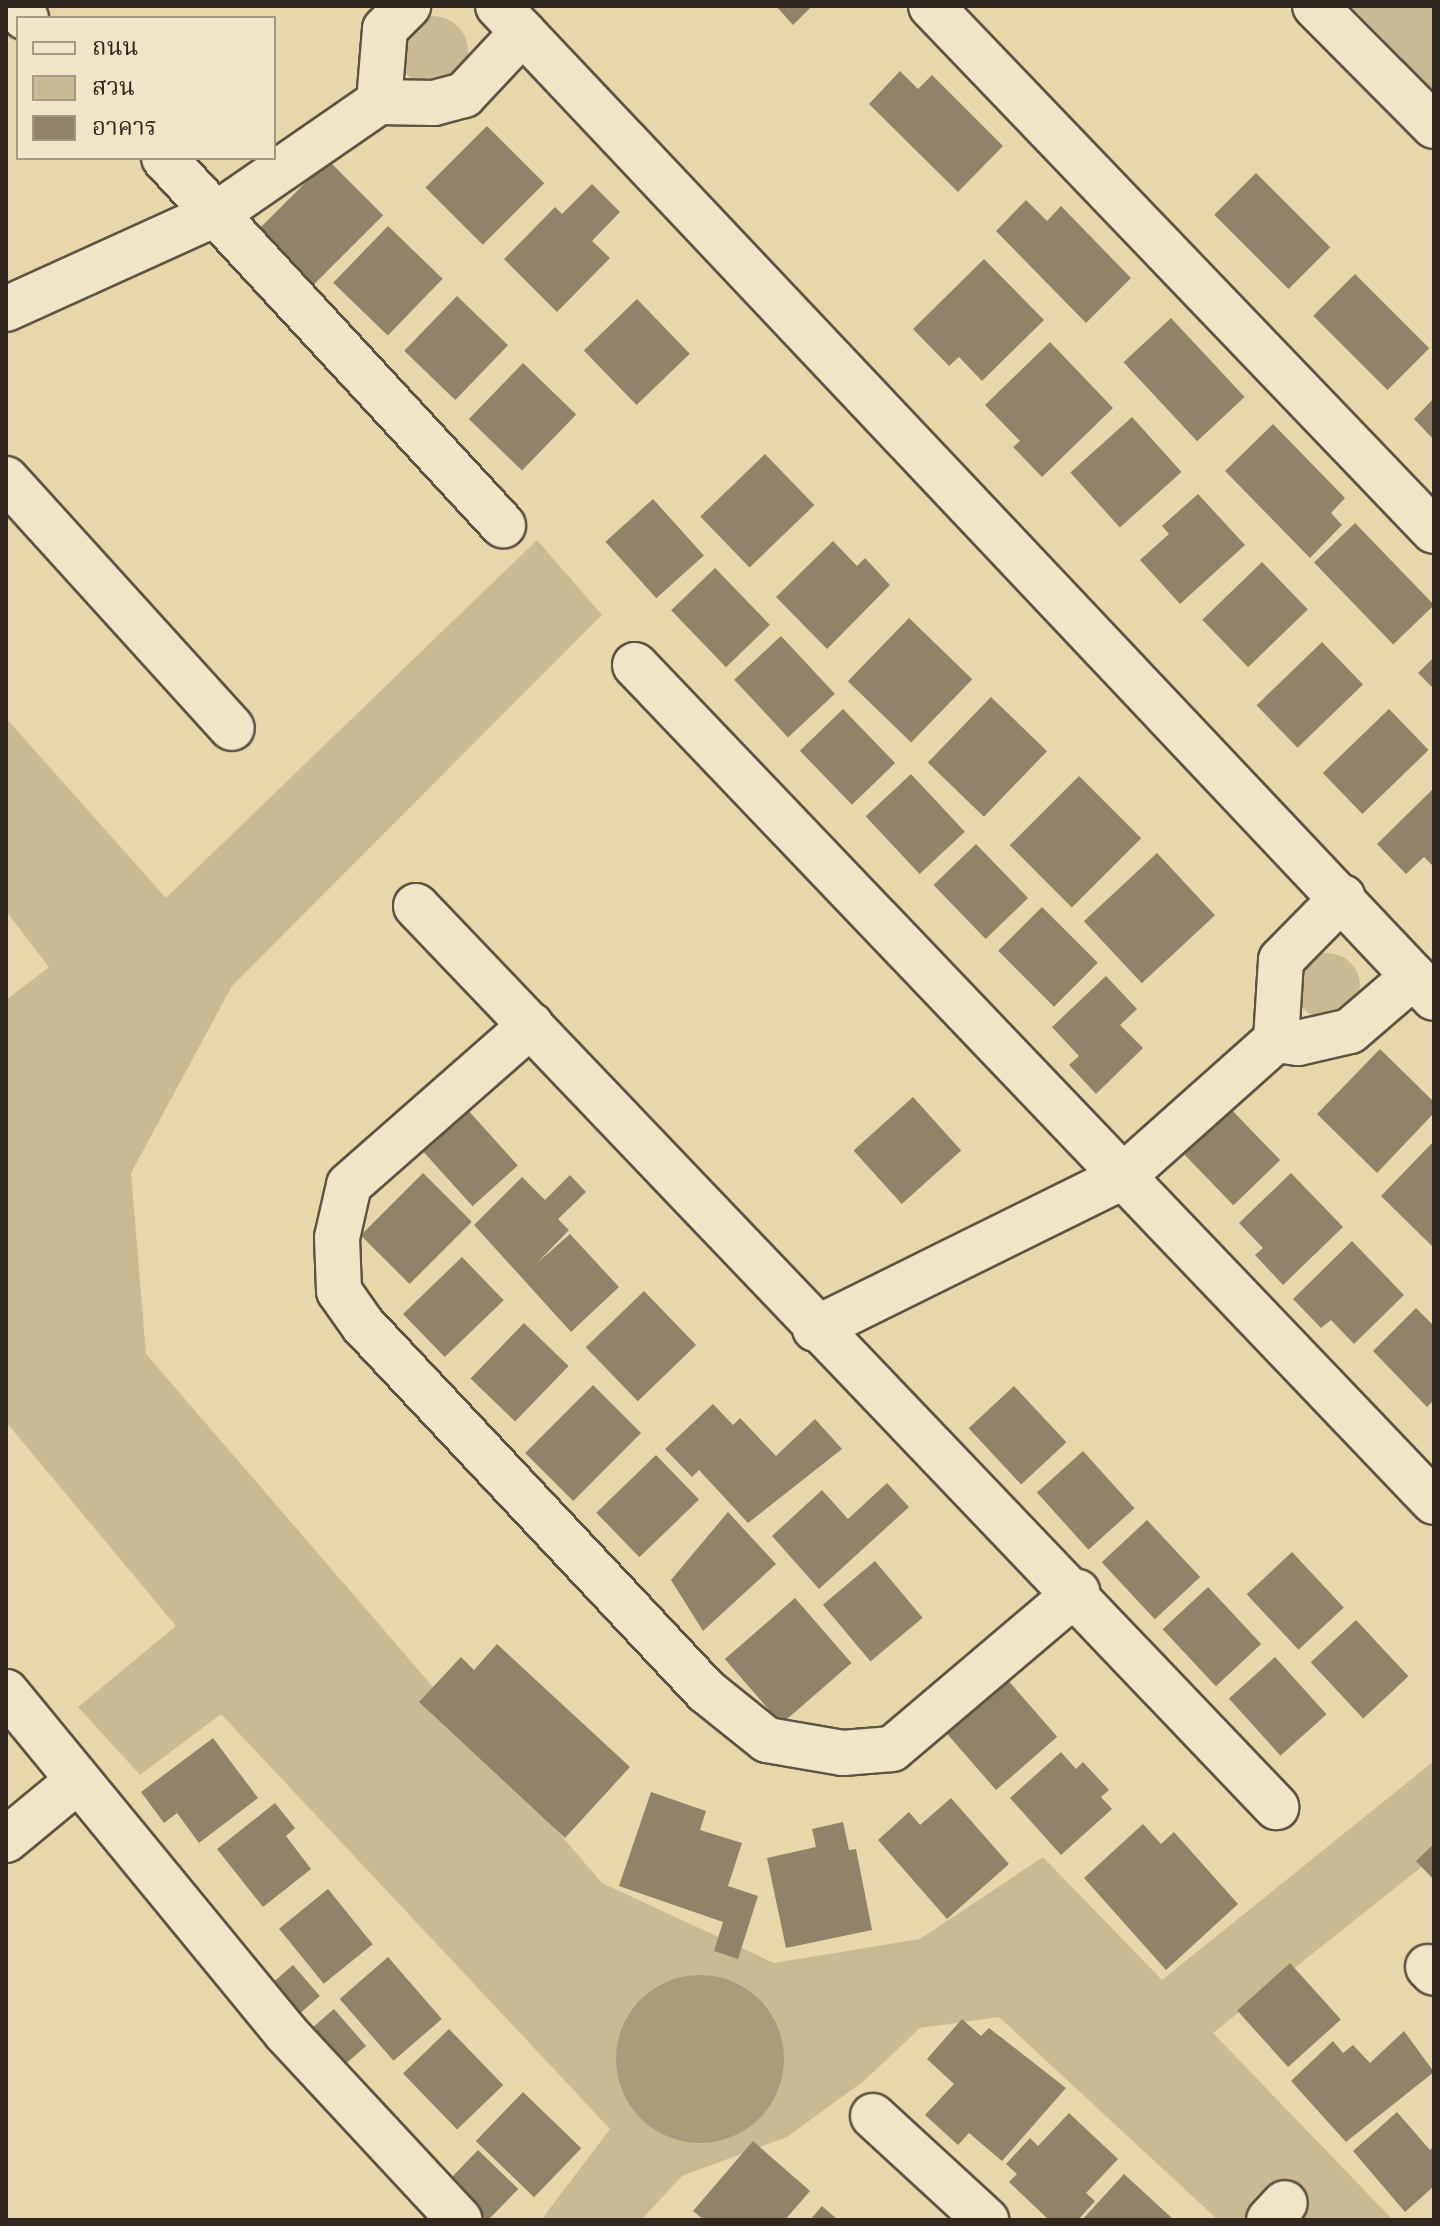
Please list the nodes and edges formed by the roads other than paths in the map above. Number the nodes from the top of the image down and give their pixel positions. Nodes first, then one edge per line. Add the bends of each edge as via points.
1 (408, 6) edge
2 (931, 6) edge
3 (1315, 6) edge
4 (510, 19) edge
5 (379, 102) junction
6 (1434, 126) edge
7 (166, 160) edge
8 (218, 213) junction
9 (6, 309) edge
10 (6, 479) edge
11 (503, 525) dead end
12 (1434, 531) edge
13 (635, 665) dead end
14 (232, 728) dead end
15 (1343, 897) junction
16 (416, 906) dead end
17 (1424, 987) edge
18 (531, 1025) junction
19 (1276, 1040) junction
20 (1121, 1178) junction
21 (815, 1329) junction
22 (1434, 1502) edge
23 (1077, 1592) junction
24 (6, 1692) edge
25 (76, 1782) junction
26 (1276, 1807) dead end
27 (6, 1840) edge
28 (873, 2116) dead end
29 (460, 2220) edge
30 (986, 2220) edge

1 - 5 street via 385,29
2 - 12 street
3 - 6 street
4 - 5 street via 464,95 434,103
4 - 15 street via 797,330
5 - 8 street
7 - 8 street
8 - 9 street
8 - 11 street
10 - 14 street
13 - 20 street
15 - 17 street
15 - 19 street via 1281,960
16 - 18 street
17 - 19 street via 1350,1031 1298,1043
18 - 21 street
18 - 23 street via 349,1185 337,1238 339,1291 363,1325 706,1691 767,1740 843,1753 892,1749
19 - 20 street
20 - 21 street
20 - 22 street
21 - 23 street
23 - 26 street
24 - 25 street
25 - 27 street
25 - 29 street via 286,2033
28 - 30 street

